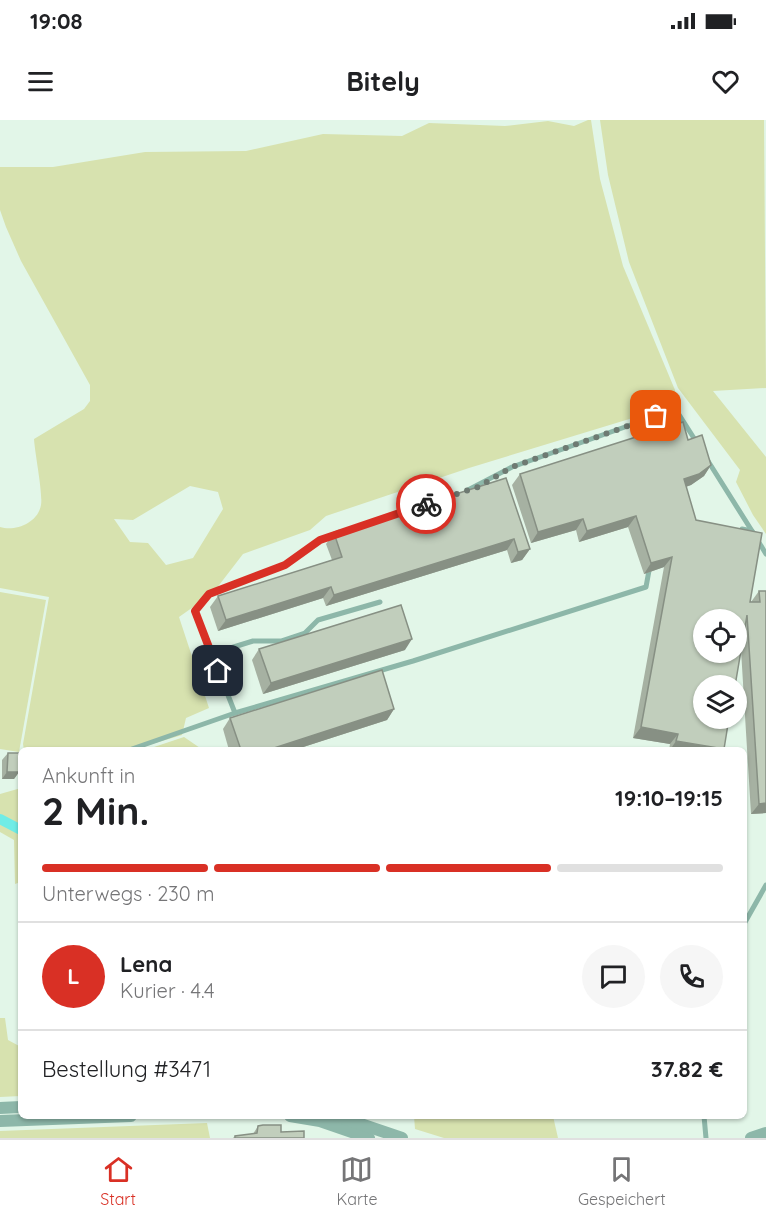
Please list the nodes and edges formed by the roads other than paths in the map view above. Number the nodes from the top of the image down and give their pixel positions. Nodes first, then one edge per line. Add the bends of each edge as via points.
1 (456, 494) edge
2 (729, 527) edge
3 (346, 530) edge
4 (752, 531) junction
5 (766, 554) edge
6 (651, 556) edge
7 (380, 602) dead end
8 (211, 654) junction
9 (235, 712) junction
10 (137, 747) edge
11 (766, 885) edge
12 (747, 919) edge
13 (18, 1107) edge
14 (0, 1108) edge
15 (52, 1119) edge
16 (308, 1119) edge
17 (346, 1119) edge
18 (704, 1119) edge
19 (0, 1121) edge
20 (766, 1132) edge
21 (369, 1138) edge
22 (402, 1138) edge
23 (706, 1138) edge
24 (751, 1138) edge

1 - 4 lane via 478,487 512,467 656,416 678,413
2 - 4 lane
3 - 8 lane via 320,540 285,565 209,594 195,611
4 - 5 lane
6 - 9 lane via 646,587 413,661
7 - 8 lane via 318,620 305,633 281,641 253,641
8 - 9 lane
9 - 10 lane
11 - 12 lane
13 - 14 street
15 - 19 street
16 - 21 street
17 - 22 street
18 - 23 lane
20 - 24 street

